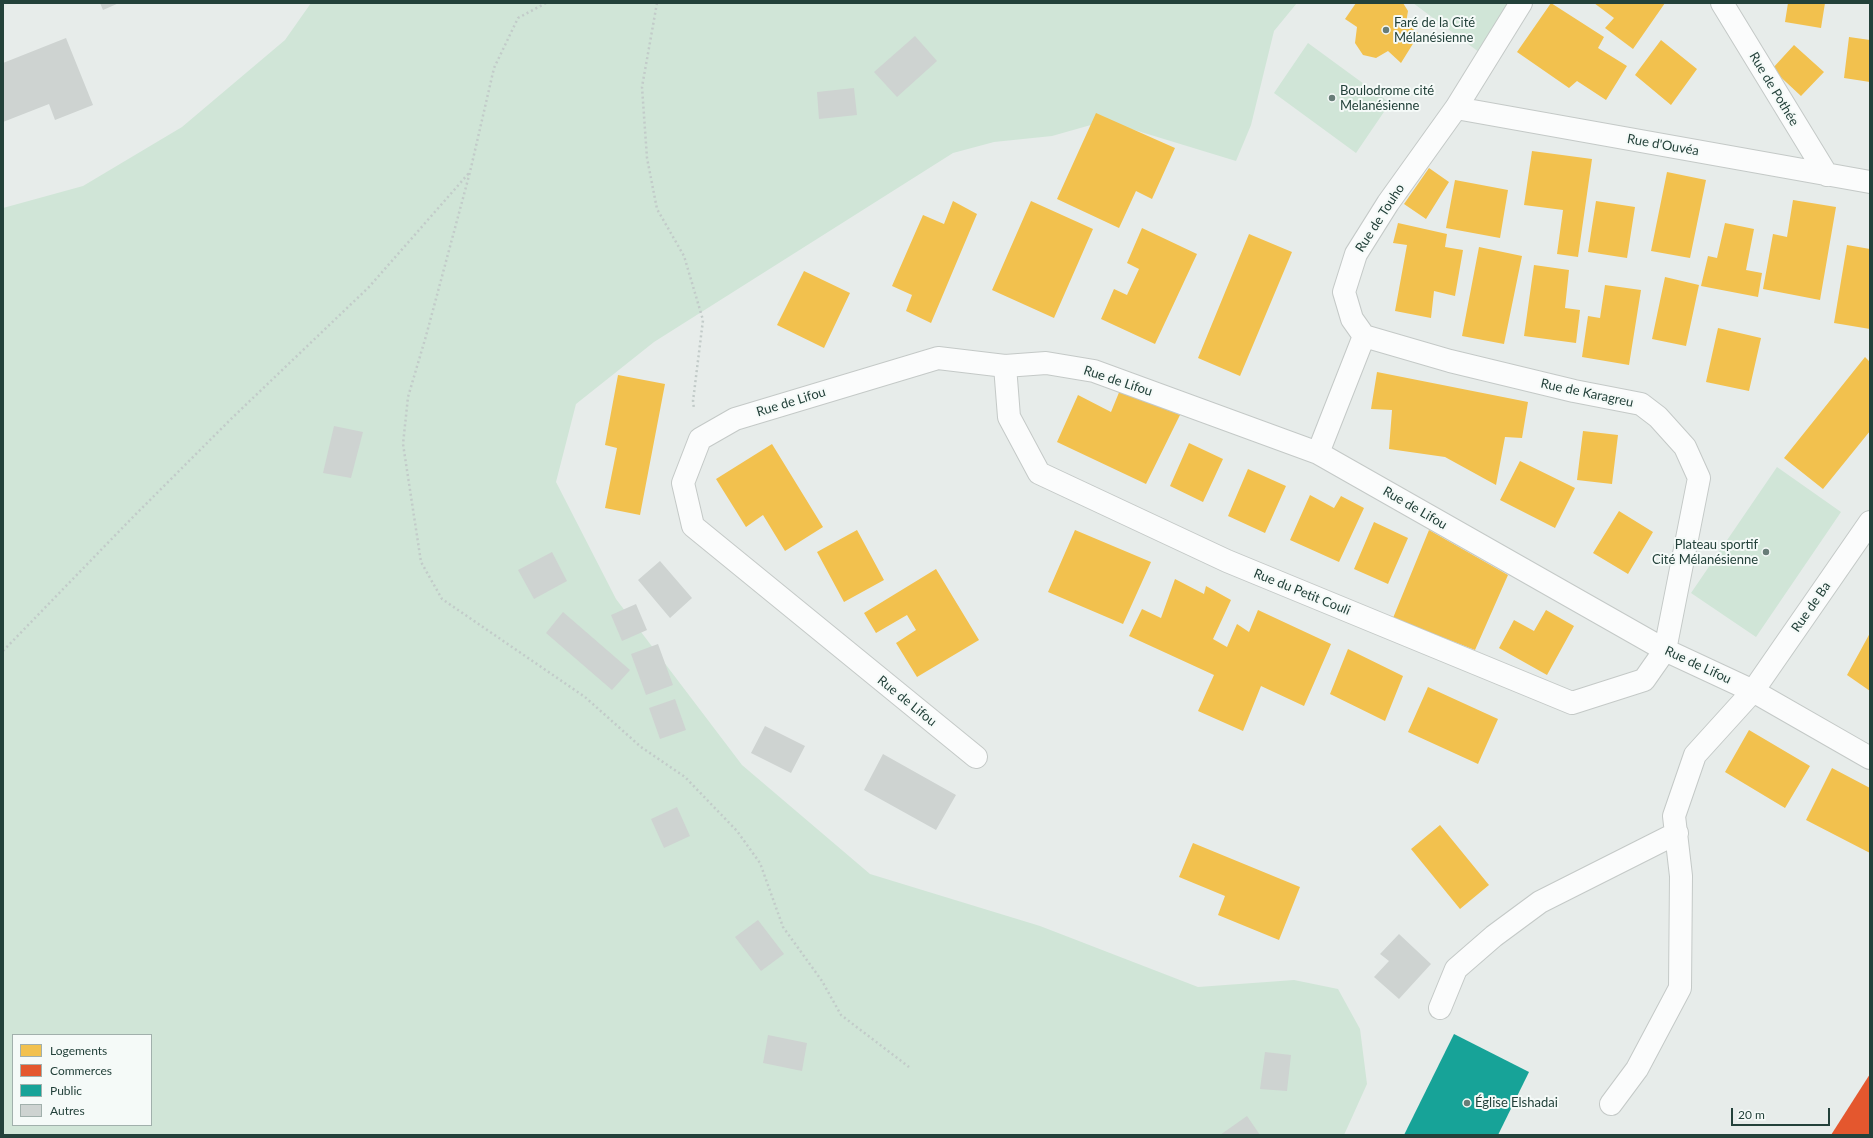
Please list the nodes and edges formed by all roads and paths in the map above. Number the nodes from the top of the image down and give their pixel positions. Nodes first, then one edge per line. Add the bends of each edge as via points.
1 (546, 3) edge
2 (657, 3) edge
3 (1521, 3) edge
4 (1722, 3) edge
5 (1456, 108) junction
6 (470, 172) junction
7 (1827, 175) junction
8 (1870, 182) edge
9 (1364, 336) junction
10 (1005, 366) junction
11 (700, 439) junction
12 (1318, 453) junction
13 (1870, 522) edge
14 (1665, 650) junction
15 (3, 651) edge
16 (1753, 691) junction
17 (976, 757) dead end
18 (1870, 758) edge
19 (1676, 833) junction
20 (1440, 1008) dead end
21 (910, 1067) dead end
22 (1611, 1104) dead end

1 - 6 path via 518,18 494,68
2 - 11 path via 642,88 647,158 657,209 684,256 702,320 693,401
3 - 5 street, Rue de Touho
4 - 7 street, Rue de Pothée
5 - 7 street, Rue d'Ouvéa
5 - 9 street, Rue de Touho via 1388,203 1356,254 1344,292 1352,319
6 - 15 path via 369,287 232,418
6 - 21 path via 408,397 403,444 422,562 442,599 585,697 641,747 686,777 737,831 760,863 783,927 822,981 841,1015
7 - 8 street, Rue d'Ouvéa
9 - 12 street
9 - 14 street, Rue de Karagreu via 1450,362 1641,404 1658,418 1685,447 1699,478
10 - 11 street, Rue de Lifou via 938,358 735,419
10 - 12 street, Rue de Lifou via 1046,364 1094,371
10 - 14 street, Rue du Petit Couli via 1009,417 1040,473 1227,561 1572,703 1644,680
11 - 17 street, Rue de Lifou via 683,483 692,526
12 - 14 street, Rue de Lifou
13 - 16 street, Rue de Ba
14 - 16 street, Rue de Lifou
16 - 18 street, Rue de Lifou
16 - 19 street, Rue de Ba via 1695,755 1674,816
19 - 20 street via 1540,902 1494,936 1456,969
19 - 22 street, Rue de Ba via 1682,876 1680,988 1637,1069

